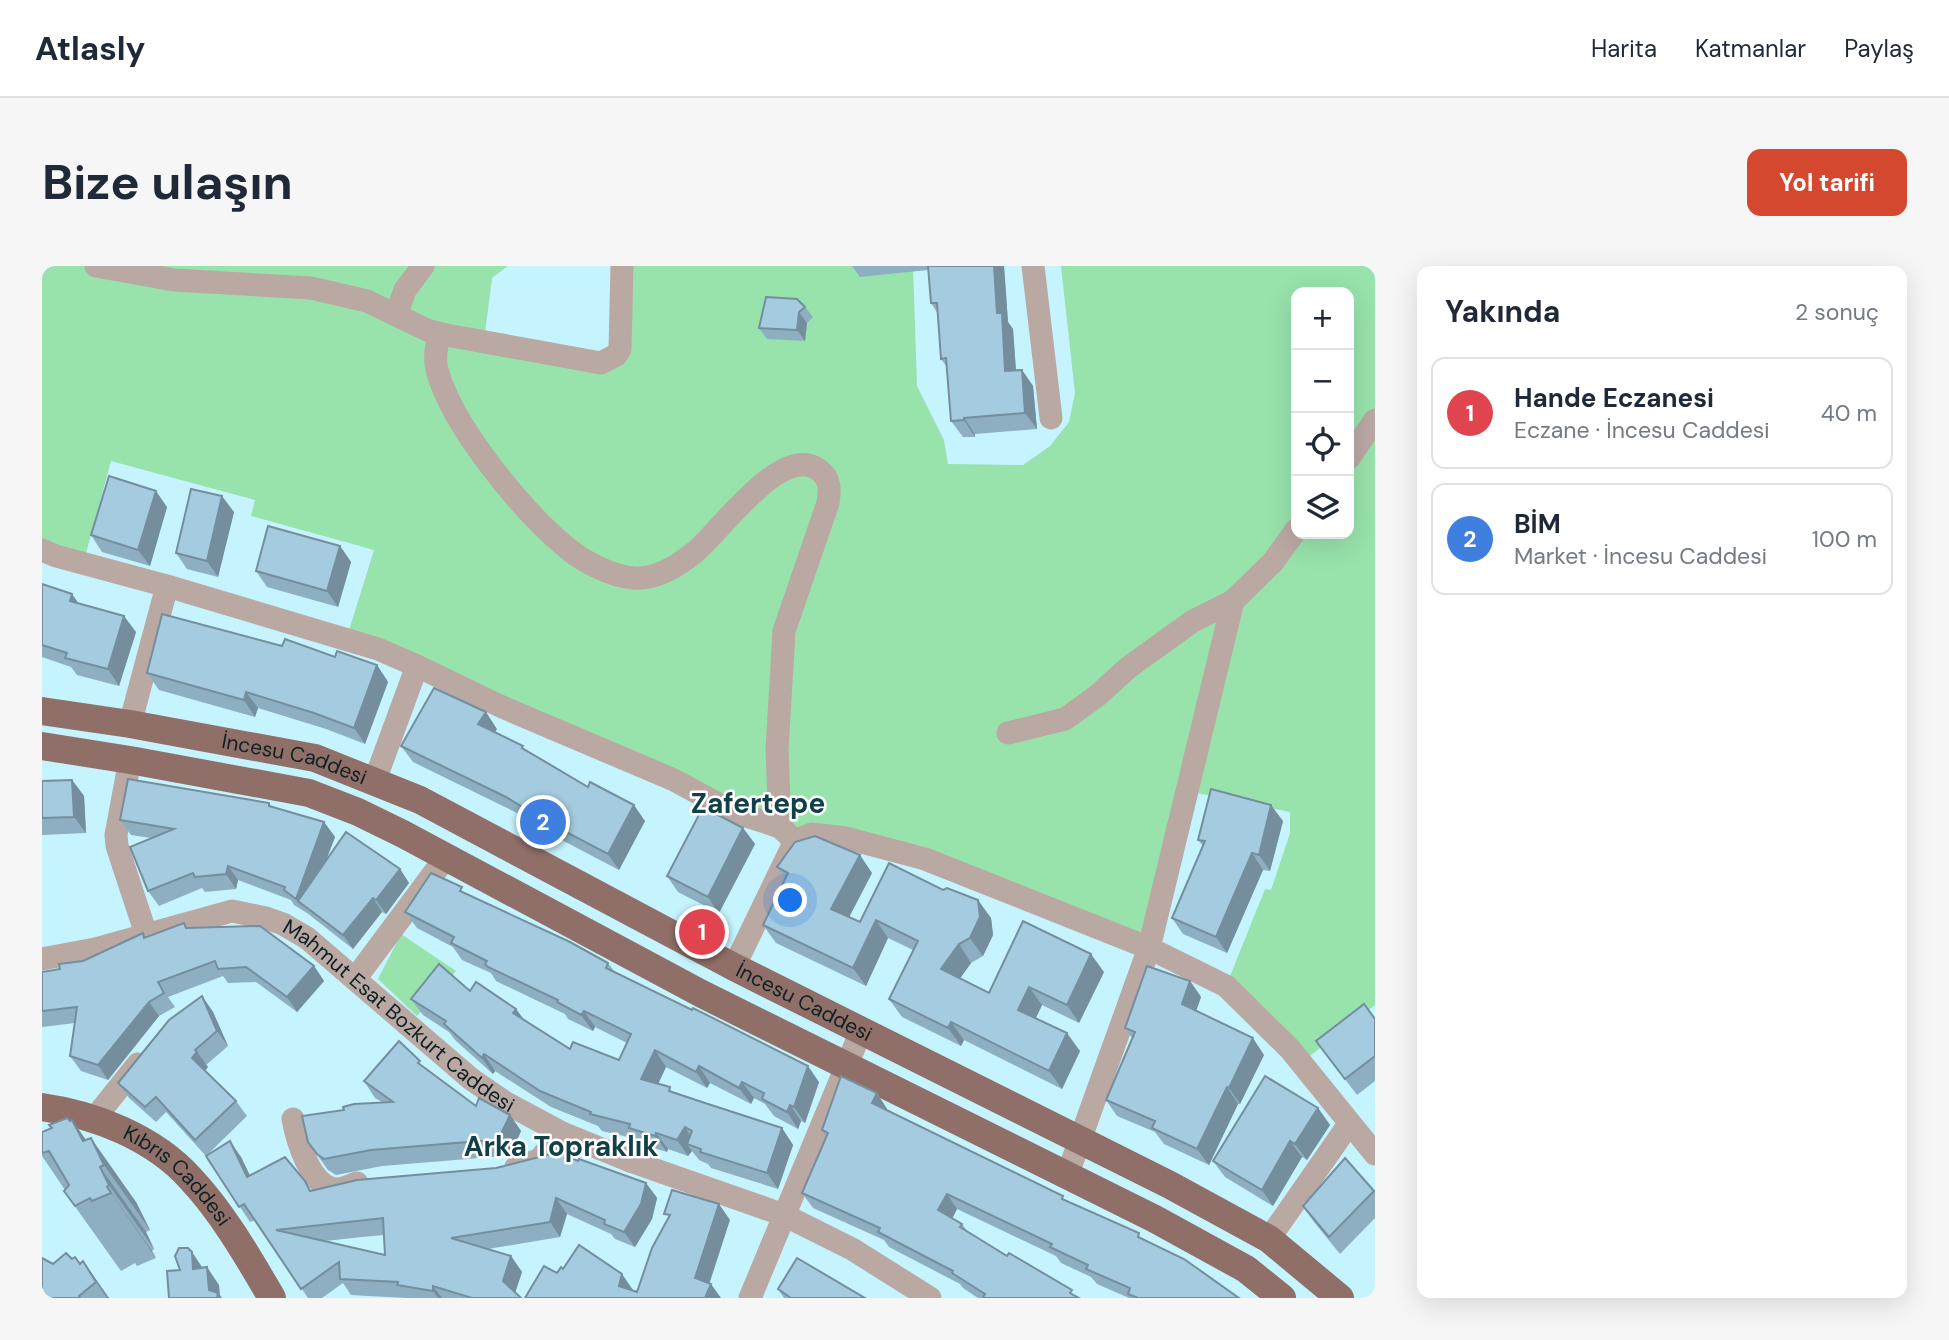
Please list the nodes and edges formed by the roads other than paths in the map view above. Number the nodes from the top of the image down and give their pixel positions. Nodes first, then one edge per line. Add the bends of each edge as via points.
1 (96, 266) edge
2 (424, 266) edge
3 (622, 266) edge
4 (1033, 266) edge
5 (396, 315) junction
6 (441, 334) junction
7 (1051, 418) dead end
8 (1375, 420) edge
9 (1354, 451) edge
10 (1291, 537) edge
11 (42, 550) edge
12 (167, 586) junction
13 (1233, 601) junction
14 (417, 666) junction
15 (42, 711) edge
16 (130, 724) junction
17 (1008, 733) dead end
18 (42, 746) edge
19 (130, 760) junction
20 (375, 780) junction
21 (787, 834) junction
22 (446, 857) junction
23 (146, 934) junction
24 (1149, 948) junction
25 (42, 959) edge
26 (734, 967) junction
27 (355, 979) junction
28 (861, 1031) junction
29 (153, 1046) edge
30 (844, 1067) junction
31 (42, 1107) edge
32 (94, 1119) junction
33 (293, 1119) dead end
34 (1349, 1125) junction
35 (562, 1133) junction
36 (1080, 1141) junction
37 (1375, 1154) edge
38 (492, 1171) edge
39 (1067, 1176) junction
40 (383, 1180) edge
41 (784, 1215) junction
42 (1269, 1239) junction
43 (272, 1298) edge
44 (750, 1298) edge
45 (930, 1298) edge
46 (1282, 1298) edge
47 (1340, 1298) edge

1 - 5 street via 174,280 311,288 367,300
2 - 5 street via 405,290
3 - 6 street via 620,349 608,361
4 - 7 street
5 - 6 street
6 - 21 street via 437,369 476,446 540,524 568,550 610,572 633,578 671,569 696,551 744,500 785,469 807,464 827,478 828,503 784,631 777,750
8 - 9 street
10 - 13 street
11 - 12 street
12 - 14 street via 378,649
12 - 16 street
13 - 17 street via 1193,621 1065,719
13 - 24 street
14 - 20 street
14 - 21 street
15 - 16 main road, İncesu Caddesi
16 - 20 main road, İncesu Caddesi via 315,758
18 - 19 main road, İncesu Caddesi
19 - 22 main road, İncesu Caddesi via 309,793 369,817
19 - 23 street via 117,846
20 - 26 main road, İncesu Caddesi
21 - 24 street via 846,838 925,859
21 - 26 street
22 - 27 street
22 - 30 main road, İncesu Caddesi
23 - 25 street, Mahmut Esat Bozkurt Caddesi
23 - 27 street, Mahmut Esat Bozkurt Caddesi via 232,911 248,913 284,924
24 - 34 street via 1226,986 1290,1049
24 - 36 street
26 - 28 main road, İncesu Caddesi
27 - 35 street, Mahmut Esat Bozkurt Caddesi via 471,1079
28 - 30 street
28 - 36 main road, İncesu Caddesi
29 - 32 street
30 - 39 main road, İncesu Caddesi
30 - 41 street
31 - 32 main road, Kıbrıs Caddesi
32 - 43 main road, Kıbrıs Caddesi via 139,1139 190,1177 244,1250
33 - 40 street via 298,1144 325,1185 335,1189
34 - 37 street
34 - 42 street
35 - 38 street via 539,1160
35 - 41 street, Mahmut Esat Bozkurt Caddesi
36 - 39 street
36 - 42 main road, İncesu Caddesi
39 - 46 main road, İncesu Caddesi via 1246,1269
41 - 44 street
41 - 45 street, Mahmut Esat Bozkurt Caddesi
42 - 47 main road, İncesu Caddesi

